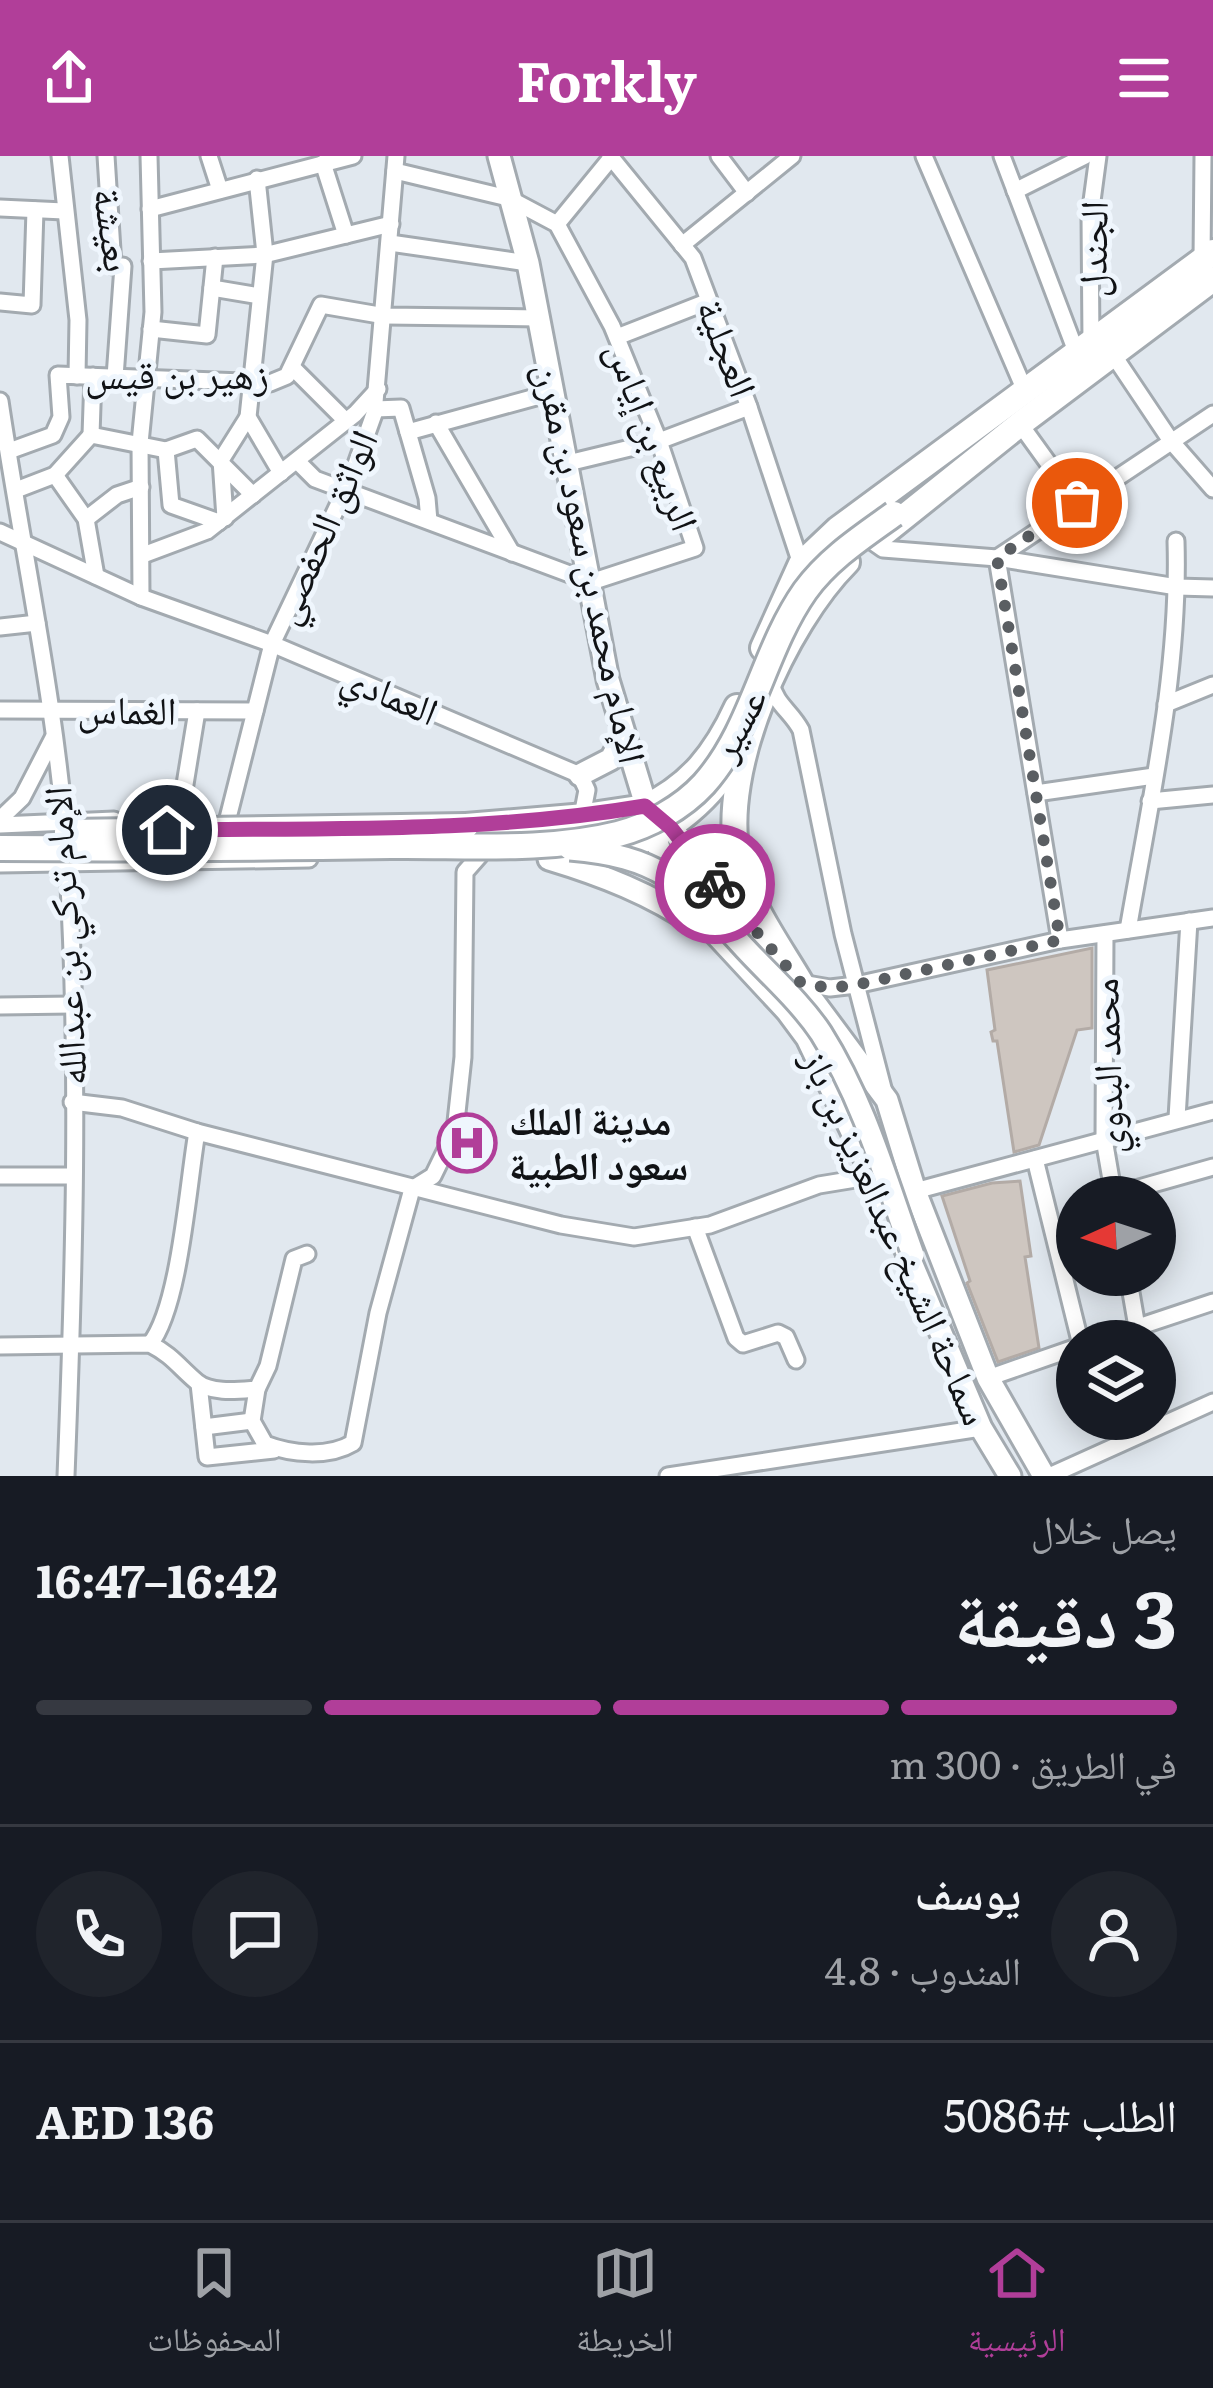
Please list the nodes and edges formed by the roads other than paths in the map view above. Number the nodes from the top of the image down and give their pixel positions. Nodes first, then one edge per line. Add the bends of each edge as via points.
1 (60, 156) edge
2 (106, 156) edge
3 (149, 156) edge
4 (208, 156) edge
5 (353, 156) edge
6 (499, 156) edge
7 (719, 156) edge
8 (792, 156) edge
9 (1002, 156) edge
10 (1203, 156) edge
11 (610, 157) edge
12 (932, 159) edge
13 (1092, 160) edge
14 (323, 163) junction
15 (396, 163) edge
16 (257, 179) junction
17 (220, 190) junction
18 (1015, 191) junction
19 (747, 193) junction
20 (508, 198) junction
21 (0, 208) edge
22 (35, 209) junction
23 (150, 209) junction
24 (64, 211) junction
25 (391, 224) junction
26 (557, 224) junction
27 (346, 235) junction
28 (390, 243) junction
29 (682, 245) junction
30 (264, 255) junction
31 (215, 257) junction
32 (151, 261) junction
33 (528, 263) junction
34 (1210, 274) edge
35 (212, 288) junction
36 (260, 296) junction
37 (709, 301) junction
38 (0, 302) edge
39 (386, 316) junction
40 (539, 318) junction
41 (151, 329) junction
42 (617, 338) junction
43 (1093, 350) junction
44 (292, 367) junction
45 (85, 376) junction
46 (115, 377) junction
47 (146, 378) junction
48 (252, 382) junction
49 (378, 389) junction
50 (554, 392) junction
51 (1026, 393) junction
52 (0, 400) edge
53 (749, 407) junction
54 (375, 410) junction
55 (1, 412) edge
56 (1213, 414) edge
57 (248, 417) junction
58 (346, 421) junction
59 (436, 423) junction
60 (1020, 424) junction
61 (408, 432) junction
62 (91, 435) junction
63 (659, 441) junction
64 (1172, 441) junction
65 (140, 447) junction
66 (166, 449) junction
67 (9, 451) junction
68 (221, 460) junction
69 (297, 460) junction
70 (568, 464) junction
71 (281, 473) junction
72 (56, 475) junction
73 (952, 478) junction
74 (141, 487) junction
75 (346, 488) junction
76 (1213, 488) edge
77 (16, 490) junction
78 (253, 495) junction
79 (1077, 503) junction
80 (86, 519) junction
81 (222, 520) junction
82 (429, 521) junction
83 (0, 532) edge
84 (1176, 541) dead end
85 (25, 542) junction
86 (873, 542) junction
87 (512, 553) junction
88 (143, 555) junction
89 (997, 558) junction
90 (801, 564) junction
91 (96, 576) junction
92 (591, 582) junction
93 (1178, 587) junction
94 (1213, 588) edge
95 (140, 597) junction
96 (37, 623) junction
97 (0, 627) edge
98 (272, 644) junction
99 (771, 683) junction
100 (1213, 686) edge
101 (1166, 704) junction
102 (52, 709) junction
103 (0, 710) edge
104 (196, 710) junction
105 (255, 711) junction
106 (54, 735) junction
107 (623, 735) junction
108 (751, 736) junction
109 (580, 775) junction
110 (1154, 776) junction
111 (1036, 793) junction
112 (1213, 794) edge
113 (1150, 801) junction
114 (645, 806) junction
115 (585, 816) junction
116 (63, 819) junction
117 (173, 821) junction
118 (227, 821) junction
119 (0, 826) edge
120 (664, 833) junction
121 (522, 845) junction
122 (0, 848) edge
123 (480, 855) junction
124 (549, 860) junction
125 (0, 864) edge
126 (68, 864) junction
127 (1213, 918) edge
128 (1190, 921) junction
129 (1128, 930) junction
130 (1105, 934) junction
131 (1060, 940) junction
132 (728, 949) junction
133 (801, 983) junction
134 (856, 985) junction
135 (72, 1005) junction
136 (0, 1006) edge
137 (887, 1100) junction
138 (72, 1102) junction
139 (1213, 1111) edge
140 (1177, 1118) junction
141 (197, 1132) junction
142 (1104, 1139) junction
143 (1035, 1159) junction
144 (1213, 1167) edge
145 (874, 1175) junction
146 (0, 1176) edge
147 (1110, 1176) edge
148 (72, 1177) junction
149 (1176, 1178) edge
150 (412, 1189) junction
151 (915, 1191) junction
152 (695, 1227) junction
153 (307, 1254) dead end
154 (1213, 1302) edge
155 (1072, 1320) edge
156 (1158, 1320) edge
157 (150, 1345) junction
158 (0, 1346) edge
159 (71, 1346) junction
160 (1056, 1352) edge
161 (796, 1360) dead end
162 (988, 1378) junction
163 (199, 1384) junction
164 (257, 1389) junction
165 (1213, 1402) edge
166 (252, 1421) junction
167 (204, 1427) junction
168 (981, 1428) junction
169 (278, 1449) junction
170 (66, 1476) edge
171 (668, 1476) edge
172 (1010, 1476) edge
173 (1046, 1476) edge

1 - 24 street
2 - 46 street, بعيشة via 113,266 123,266
3 - 23 street
4 - 17 street
5 - 14 street
6 - 20 street, الإمام محمد بن سعود بن مقرن
7 - 19 street
8 - 19 street
9 - 18 street
10 - 34 street
11 - 26 street
11 - 29 street, العجلية
12 - 51 street
13 - 18 street
13 - 43 street, الجندل
14 - 16 street
14 - 27 street
15 - 20 street
15 - 25 street, الواثق الحفصي
16 - 17 street
16 - 30 street
17 - 23 street
18 - 43 street
19 - 29 street
20 - 26 street
20 - 33 street, الإمام محمد بن سعود بن مقرن
21 - 22 street
22 - 24 street
22 - 38 street via 32,305
23 - 32 street
24 - 45 street
25 - 27 street
25 - 28 street, الواثق الحفصي
26 - 42 street, الربيع بن إياس
27 - 30 street
28 - 33 street
28 - 39 street, الواثق الحفصي
29 - 37 street, العجلية
30 - 31 street
30 - 36 street
31 - 32 street
31 - 35 street
32 - 41 street
33 - 40 street, الإمام محمد بن سعود بن مقرن
34 - 43 main road
35 - 36 street
35 - 41 street via 207,335
36 - 48 street
37 - 42 street
37 - 53 street, العجلية
39 - 40 street, زهير بن قيس
39 - 44 street, زهير بن قيس via 321,305
39 - 49 street, الواثق الحفصي
40 - 50 street, الإمام محمد بن سعود بن مقرن
41 - 47 street
42 - 63 street, الربيع بن إياس
43 - 51 main road
43 - 60 main road
43 - 64 street
44 - 48 street, زهير بن قيس via 270,383
44 - 58 street
45 - 46 street, زهير بن قيس
45 - 62 street
45 - 67 street, زهير بن قيس via 58,375 62,417 52,435
46 - 47 street, زهير بن قيس
47 - 48 street, زهير بن قيس
47 - 65 street
48 - 57 street
49 - 54 street, الواثق الحفصي
49 - 58 street
50 - 59 street
50 - 70 street, الإمام محمد بن سعود بن مقرن
51 - 90 main road
52 - 55 street, الإمام تركي بن عبدالله
53 - 63 street
53 - 90 street, العجلية
54 - 61 street via 401,408
54 - 75 street, الواثق الحفصي
55 - 67 street, الإمام تركي بن عبدالله
56 - 64 street
57 - 68 street
57 - 71 street
58 - 69 street
59 - 61 street
59 - 87 street
60 - 73 main road
60 - 79 street
61 - 82 street
62 - 65 street
62 - 72 street
63 - 70 street
63 - 92 street, الربيع بن إياس via 695,548
64 - 76 street
64 - 79 street
65 - 66 street
65 - 74 street
66 - 68 street via 197,439
66 - 81 street via 171,505
67 - 77 street, الإمام تركي بن عبدالله
68 - 78 street
68 - 81 street
69 - 71 street
69 - 75 street via 315,479
70 - 92 street, الإمام محمد بن سعود بن مقرن
71 - 78 street
72 - 77 street
72 - 80 street
73 - 86 main road, سماحة الشيخ عبدالعزيز بن باز
73 - 121 main road, عسير, bridge via 836,558 805,591 730,745 686,801 636,829
74 - 80 street
74 - 88 street
75 - 82 street
75 - 98 street, الواثق الحفصي
77 - 85 street, الإمام تركي بن عبدالله
78 - 81 street
79 - 89 street
80 - 91 street
81 - 88 street
82 - 87 street
83 - 85 street, العمادي
84 - 93 street
85 - 91 street, العمادي
85 - 96 street, الإمام تركي بن عبدالله
86 - 89 street
86 - 99 main road, سماحة الشيخ عبدالعزيز بن باز via 811,604
87 - 92 street
88 - 95 street
89 - 93 street
89 - 111 street
90 - 114 main road via 710,758
91 - 95 street, العمادي
92 - 107 street, الإمام محمد بن سعود بن مقرن
93 - 94 street
93 - 101 street
95 - 98 street, العمادي
96 - 97 street
96 - 102 street, الإمام تركي بن عبدالله
98 - 105 street, الواثق الحفصي
98 - 109 street, العمادي
99 - 108 main road, سماحة الشيخ عبدالعزيز بن باز
99 - 134 street, سماحة الشيخ عبدالعزيز بن باز via 802,730
100 - 101 street
101 - 110 street
102 - 103 street, الغماس
102 - 104 street, الغماس
102 - 106 street, الإمام تركي بن عبدالله
104 - 105 street, الغماس
104 - 117 street
105 - 118 street, الواثق الحفصي
106 - 116 street, الإمام تركي بن عبدالله
106 - 119 street
107 - 109 street via 611,759
107 - 114 street, الإمام محمد بن سعود بن مقرن
108 - 120 street, عسير via 707,803
108 - 133 main road, سماحة الشيخ عبدالعزيز بن باز via 735,815 737,857
109 - 115 street
110 - 111 street
110 - 113 street
111 - 131 street
112 - 113 street
113 - 129 street
114 - 115 main road
114 - 120 main road, سماحة الشيخ عبدالعزيز بن باز
115 - 118 street
115 - 119 main road, bridge via 466,826
116 - 117 street
116 - 119 street
116 - 126 street, الإمام تركي بن عبدالله
117 - 118 street
120 - 124 street, عسير via 628,852
120 - 132 street via 676,890
120 - 133 street, سماحة الشيخ عبدالعزيز بن باز
121 - 122 main road, عسير, bridge
121 - 168 street, bridge via 632,856 678,881 818,1029 860,1108
123 - 124 street, عسير
123 - 126 street, عسير
123 - 150 street via 465,872 455,1131 433,1176
124 - 132 street via 665,904
125 - 126 street, عسير
126 - 135 street, الإمام تركي بن عبدالله
127 - 128 street
128 - 129 street
128 - 140 street
129 - 130 street
130 - 131 street
130 - 142 street, محمد البدوي
131 - 134 street
132 - 145 street, سماحة الشيخ عبدالعزيز بن باز via 807,1038
133 - 134 street
133 - 137 street, سماحة الشيخ عبدالعزيز بن باز
134 - 137 street, سماحة الشيخ عبدالعزيز بن باز
135 - 136 street
135 - 138 street, الإمام تركي بن عبدالله
137 - 151 street, سماحة الشيخ عبدالعزيز بن باز
138 - 141 street
138 - 148 street, الإمام تركي بن عبدالله
139 - 140 street
140 - 142 street
141 - 150 street
141 - 157 street via 170,1298
142 - 143 street
142 - 147 street, محمد البدوي
143 - 151 street
143 - 155 street
144 - 149 street
145 - 152 street
145 - 168 street, سماحة الشيخ عبدالعزيز بن باز
146 - 148 street
148 - 159 street, الإمام تركي بن عبدالله
150 - 152 street via 634,1237
150 - 169 street via 353,1443 317,1452
151 - 162 street, سماحة الشيخ عبدالعزيز بن باز
152 - 161 street via 736,1339 752,1343 778,1333
153 - 164 street via 294,1259
154 - 156 street
157 - 159 street
157 - 163 street
158 - 159 street
159 - 170 street, الإمام تركي بن عبدالله
160 - 162 street
162 - 173 street, سماحة الشيخ عبدالعزيز بن باز
163 - 164 street
163 - 167 street
164 - 166 street
165 - 173 street
166 - 167 street
166 - 169 street
167 - 169 street via 207,1457
168 - 171 street
168 - 172 street, سماحة الشيخ عبدالعزيز بن باز

